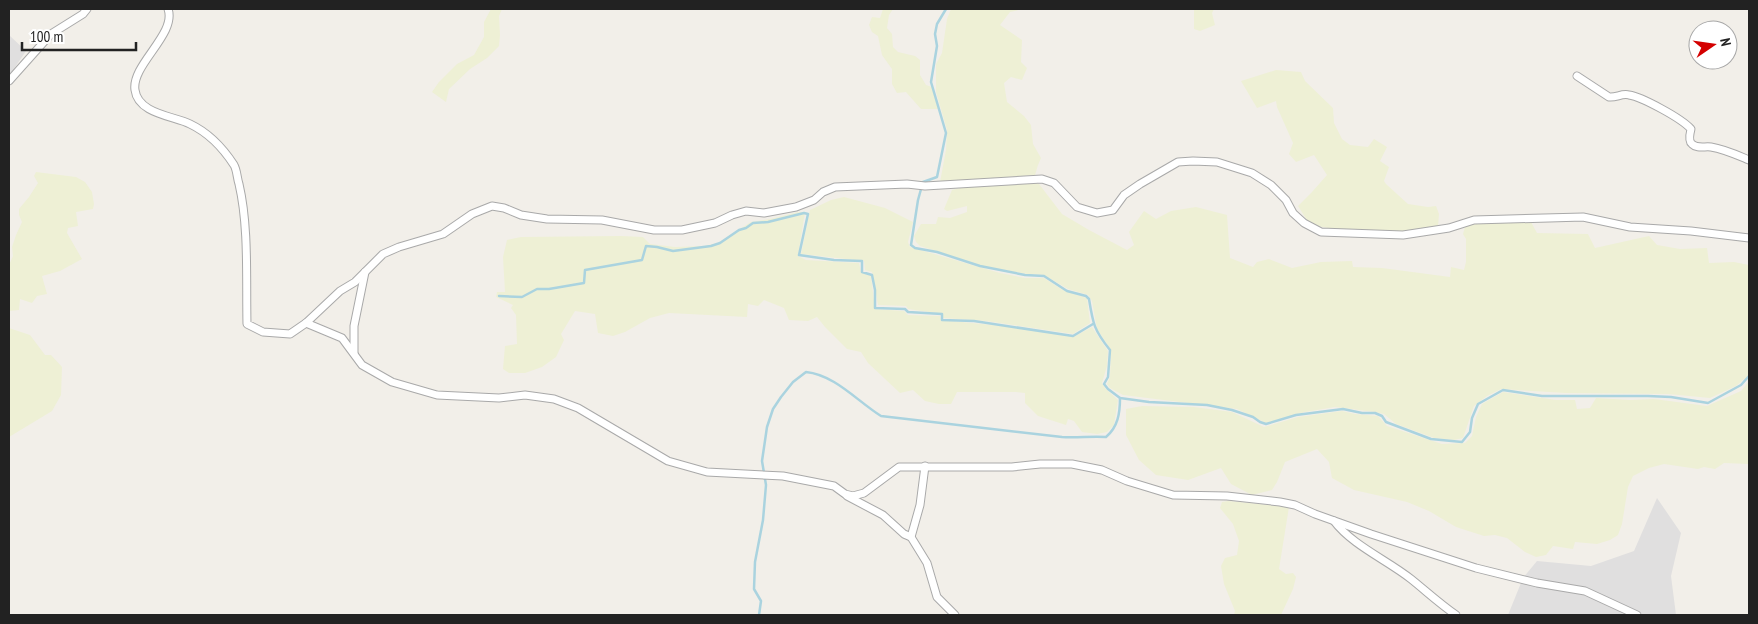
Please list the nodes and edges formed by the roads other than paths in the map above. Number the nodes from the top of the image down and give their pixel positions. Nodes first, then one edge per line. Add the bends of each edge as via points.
1 (87, 9) edge
2 (168, 9) edge
3 (1577, 76) dead end
4 (9, 81) edge
5 (1749, 160) edge
6 (1749, 238) edge
7 (366, 272) junction
8 (306, 323) junction
9 (354, 354) junction
10 (925, 466) junction
11 (845, 494) junction
12 (1334, 520) junction
13 (911, 537) junction
14 (955, 615) edge
15 (1456, 615) edge
16 (1637, 615) edge

1 - 4 street via 51,34
2 - 8 street via 169,26 139,72 134,89 138,100 157,113 190,124 213,139 235,167 244,206 247,324 263,332 290,334
3 - 5 street via 1609,97 1626,94 1643,99 1677,119 1690,129 1692,145 1722,150
6 - 7 street via 1630,227 1583,217 1474,220 1449,228 1403,235 1321,232 1293,214 1286,200 1252,173 1217,162 1193,161 1178,162 1124,195 1113,210 1097,213 1077,207 1054,184 1042,178 923,186 835,187 796,207 764,213 746,211 715,223 682,230 654,230 602,220 522,216 492,206 472,214 443,234 383,254
7 - 8 street
7 - 9 street via 354,326
8 - 9 street via 342,338
9 - 11 street via 362,365 392,382 437,395 499,398 525,395 554,399 578,408 668,462 707,472 783,476 820,482
10 - 11 street via 899,467 864,493
10 - 12 street via 1072,464 1102,470 1173,495 1227,496 1280,502
10 - 13 street via 920,506
11 - 13 street via 883,515
12 - 15 street via 1345,534 1412,579
12 - 16 street via 1483,570 1585,591
13 - 14 street via 926,563 937,597

